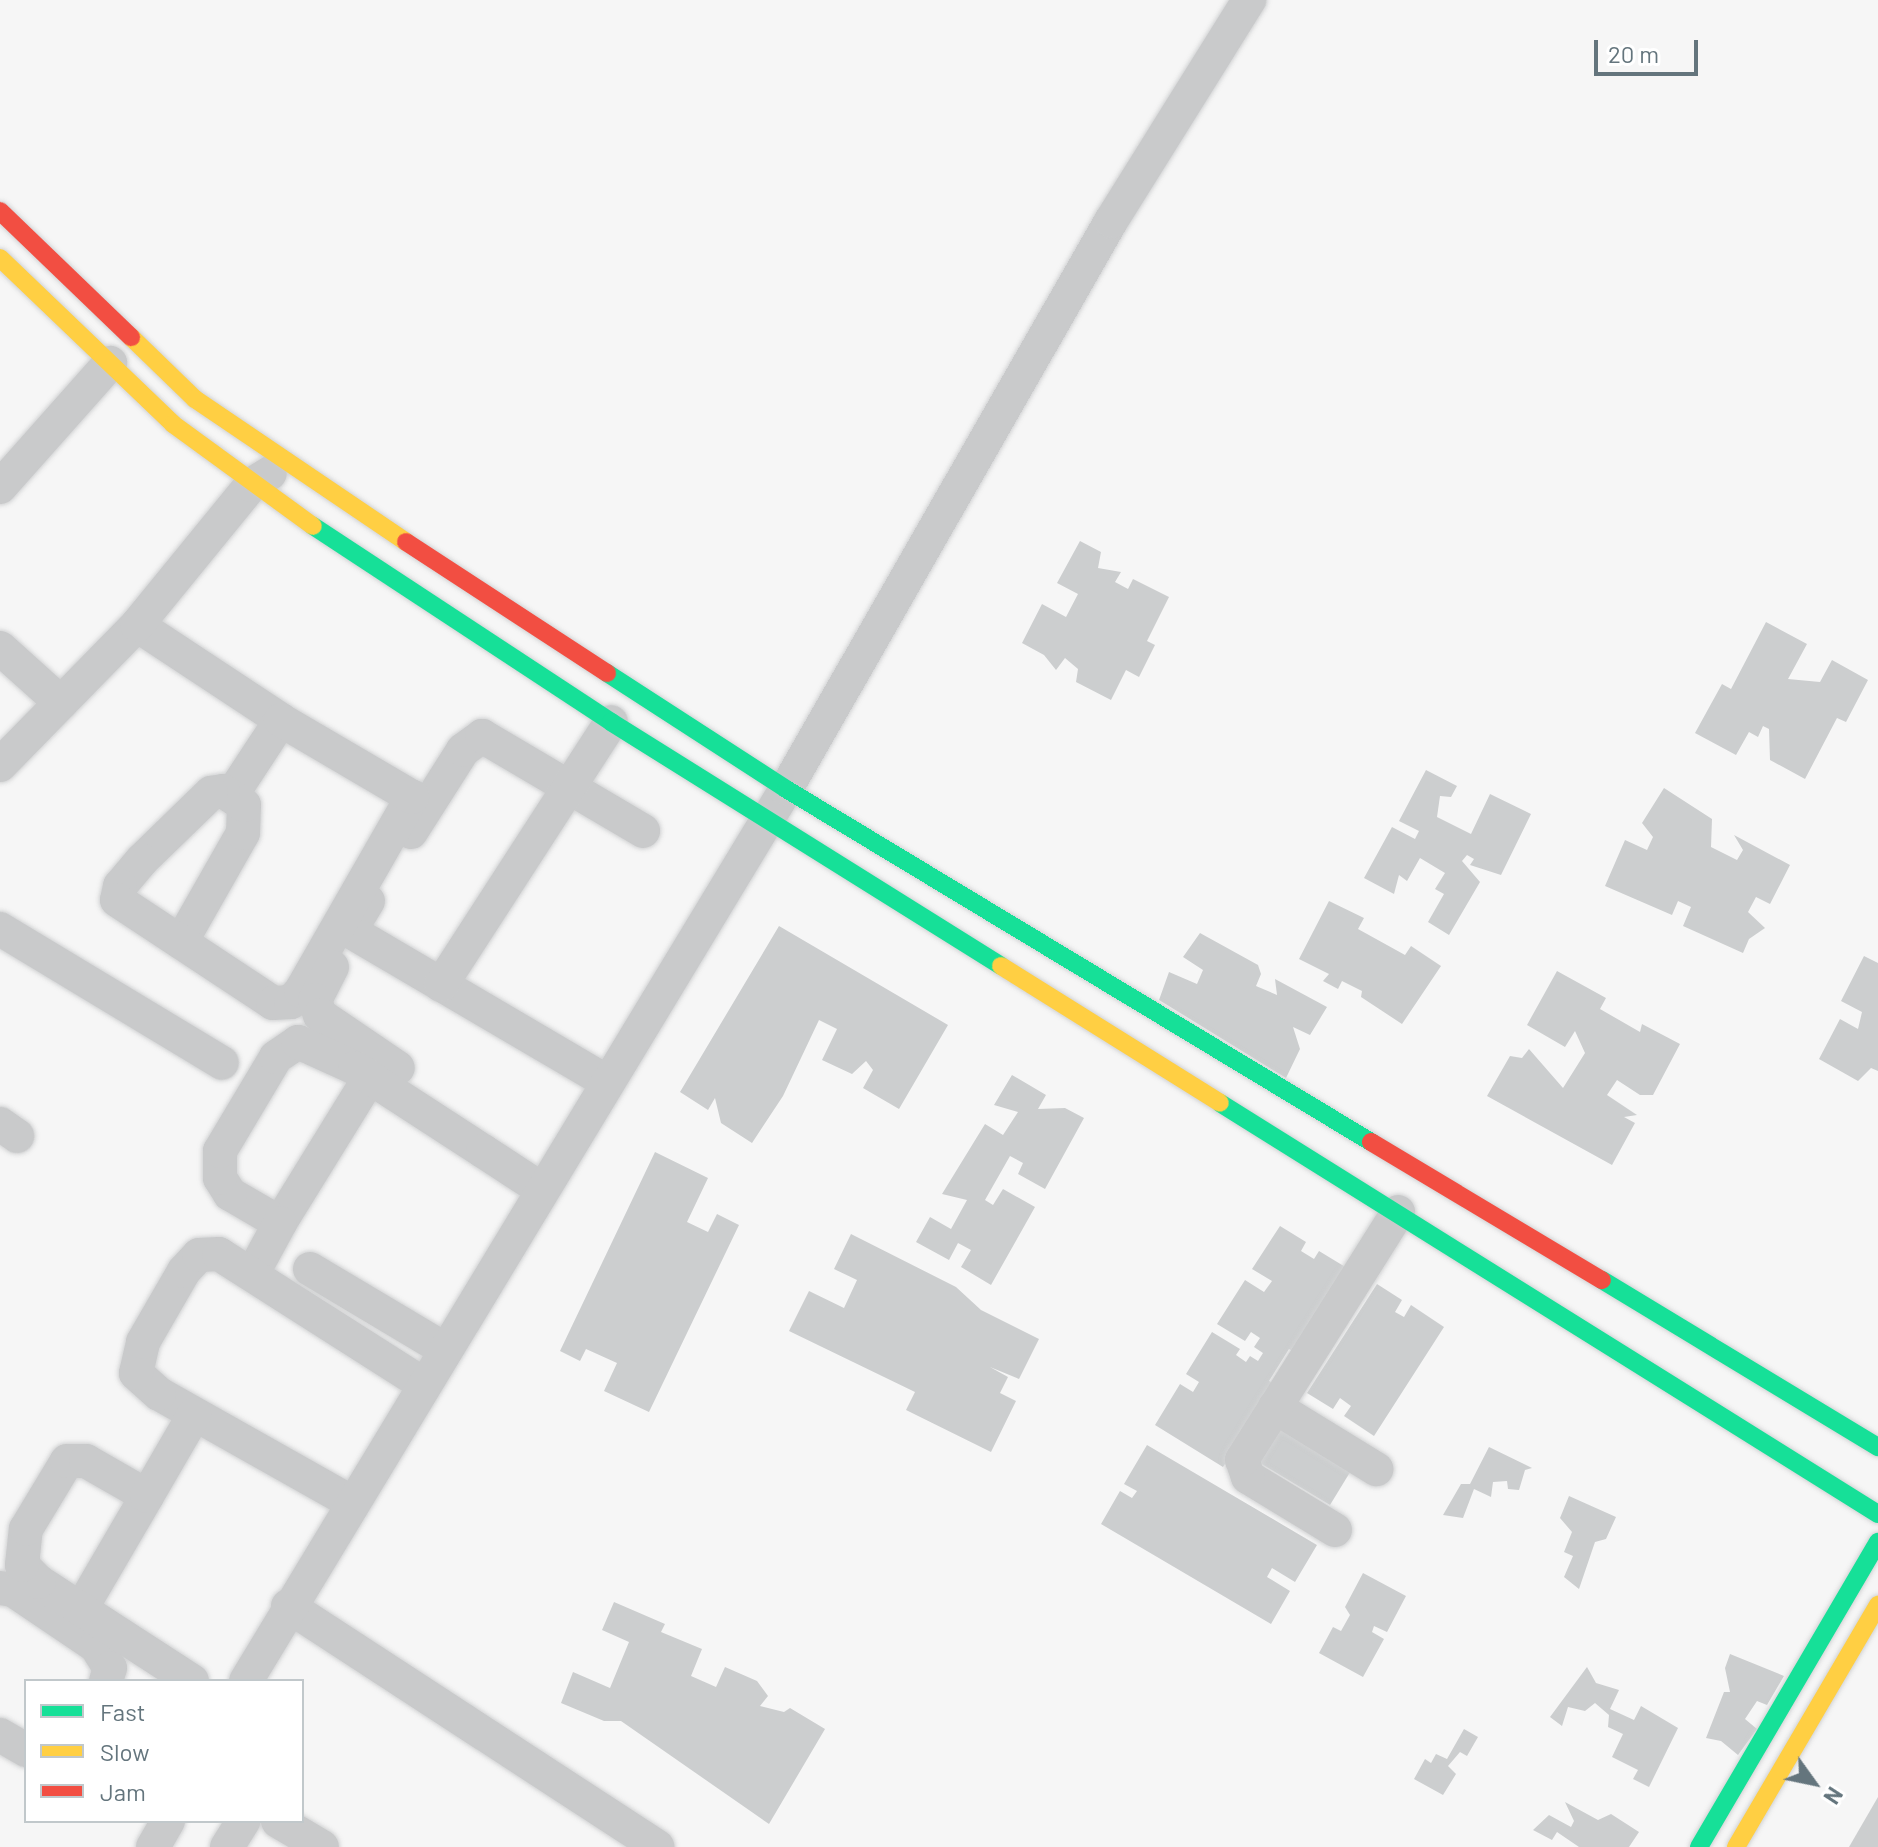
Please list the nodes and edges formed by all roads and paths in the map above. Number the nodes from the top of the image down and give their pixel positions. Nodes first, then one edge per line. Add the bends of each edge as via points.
1 (1249, 0) edge
2 (0, 211) edge
3 (0, 258) edge
4 (110, 363) junction
5 (285, 464) junction
6 (251, 485) junction
7 (0, 487) edge
8 (137, 625) junction
9 (0, 648) edge
10 (61, 703) junction
11 (281, 720) junction
12 (611, 722) junction
13 (453, 731) dead end
14 (0, 765) edge
15 (570, 787) junction
16 (231, 796) junction
17 (412, 797) junction
18 (778, 803) junction
19 (643, 831) dead end
20 (0, 929) edge
21 (350, 931) junction
22 (181, 942) junction
23 (441, 985) junction
24 (222, 1063) dead end
25 (370, 1077) junction
26 (607, 1082) junction
27 (435, 1093) dead end
28 (541, 1189) junction
29 (1398, 1212) junction
30 (280, 1223) junction
31 (260, 1260) dead end
32 (310, 1269) dead end
33 (444, 1349) junction
34 (423, 1384) junction
35 (1275, 1407) junction
36 (194, 1415) junction
37 (1878, 1447) edge
38 (1376, 1469) dead end
39 (147, 1496) junction
40 (351, 1502) junction
41 (1878, 1514) edge
42 (1335, 1530) dead end
43 (1878, 1542) edge
44 (0, 1588) edge
45 (1878, 1605) edge
46 (288, 1606) junction
47 (81, 1609) junction
48 (107, 1679) edge
49 (189, 1679) edge
50 (247, 1679) edge
51 (0, 1735) edge
52 (24, 1749) edge
53 (242, 1823) edge
54 (281, 1823) edge
55 (227, 1847) edge
56 (322, 1847) edge
57 (657, 1847) edge
58 (1699, 1847) edge
59 (1736, 1847) edge

1 - 18 street via 1111,221
2 - 5 street via 195,399
3 - 4 street
4 - 6 street via 173,424
4 - 7 street
5 - 6 street
5 - 18 street
6 - 8 street
6 - 12 street
8 - 10 street
8 - 11 street
9 - 10 street
10 - 14 street
11 - 16 street
11 - 17 street
12 - 15 street
12 - 18 street
13 - 17 street
15 - 19 street
15 - 21 street via 482,736 463,750
15 - 23 street
16 - 22 street via 244,805 243,833
16 - 22 street via 211,793 120,886 117,900
17 - 22 street via 291,1002 273,1003
18 - 26 street
18 - 29 street
18 - 37 street
20 - 24 street
21 - 23 street
21 - 27 street via 315,1000 320,1015
23 - 26 street
25 - 28 street
25 - 30 street
25 - 30 street via 298,1042 276,1057 220,1151 220,1178 230,1194
26 - 28 street
28 - 33 street
29 - 35 street
29 - 41 street
30 - 31 street
32 - 33 street
33 - 34 street
34 - 36 street via 219,1254 199,1255 143,1342 136,1373
34 - 40 street
35 - 38 street
35 - 42 street via 1241,1468
36 - 39 street
36 - 40 street
39 - 47 street
39 - 47 street via 86,1461 67,1461 33,1517 26,1529 22,1565
40 - 46 street
43 - 58 street
44 - 48 street via 13,1590 96,1646 110,1668
45 - 59 street
46 - 50 street
46 - 57 street
47 - 49 street
51 - 52 street
53 - 55 street
54 - 56 street

